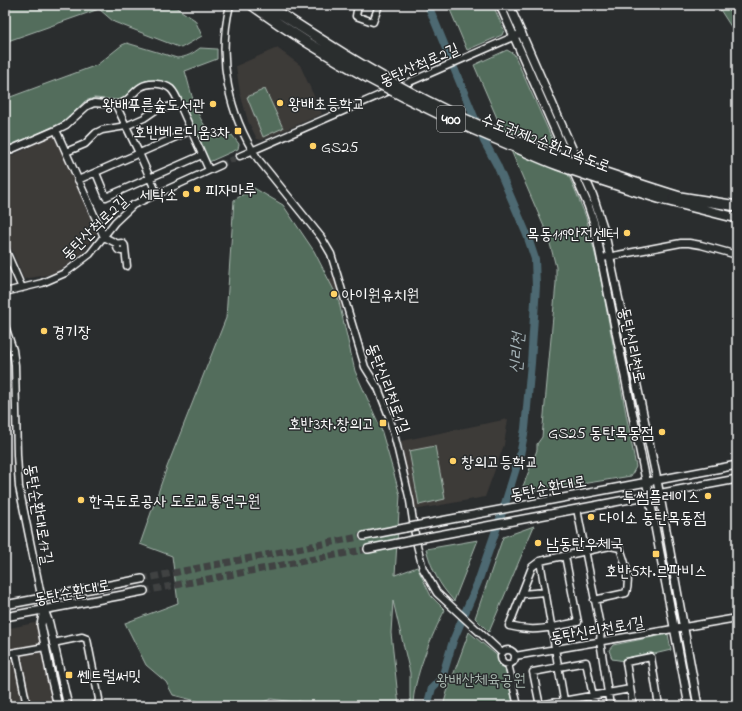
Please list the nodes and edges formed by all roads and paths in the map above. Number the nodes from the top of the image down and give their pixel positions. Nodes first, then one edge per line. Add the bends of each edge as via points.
1 (230, 5) edge
2 (252, 5) edge
3 (267, 5) edge
4 (358, 5) edge
5 (379, 5) edge
6 (500, 5) edge
7 (510, 8) edge
8 (504, 15) junction
9 (522, 33) junction
10 (514, 37) junction
11 (530, 54) junction
12 (523, 58) junction
13 (179, 103) junction
14 (116, 105) junction
15 (126, 126) junction
16 (56, 130) junction
17 (192, 130) junction
18 (252, 151) junction
19 (5, 152) edge
20 (66, 152) junction
21 (139, 153) junction
22 (202, 155) junction
23 (240, 156) tunnel mouth
24 (221, 165) tunnel mouth
25 (209, 170) junction
26 (96, 173) junction
27 (151, 178) junction
28 (78, 180) junction
29 (157, 194) junction
30 (666, 196) junction
31 (737, 206) edge
32 (737, 218) edge
33 (596, 230) junction
34 (604, 230) junction
35 (104, 237) junction
36 (128, 238) dead end
37 (122, 247) junction
38 (5, 249) edge
39 (610, 256) junction
40 (737, 256) edge
41 (602, 258) junction
42 (127, 266) dead end
43 (607, 283) junction
44 (616, 283) junction
45 (22, 288) junction
46 (5, 292) edge
47 (5, 326) edge
48 (650, 448) junction
49 (640, 450) junction
50 (737, 465) edge
51 (684, 475) junction
52 (737, 479) edge
53 (657, 480) junction
54 (647, 482) junction
55 (621, 487) junction
56 (684, 489) junction
57 (659, 493) junction
58 (650, 495) junction
59 (622, 500) junction
60 (577, 509) junction
61 (664, 522) junction
62 (655, 524) junction
63 (364, 536) tunnel mouth
64 (368, 548) tunnel mouth
65 (585, 552) junction
66 (565, 556) junction
67 (540, 561) junction
68 (142, 579) tunnel mouth
69 (144, 591) tunnel mouth
70 (545, 592) junction
71 (522, 594) junction
72 (42, 598) junction
73 (594, 600) junction
74 (5, 605) edge
75 (44, 610) junction
76 (5, 618) edge
77 (737, 618) edge
78 (552, 627) junction
79 (684, 627) junction
80 (675, 628) junction
81 (600, 641) junction
82 (53, 643) junction
83 (45, 647) junction
84 (556, 650) junction
85 (16, 652) junction
86 (5, 654) edge
87 (502, 654) junction
88 (515, 656) junction
89 (508, 664) junction
90 (559, 667) junction
91 (630, 689) junction
92 (608, 693) junction
93 (593, 696) junction
94 (565, 703) edge
95 (540, 705) edge
96 (27, 706) edge
97 (58, 706) edge
98 (68, 706) edge
99 (93, 706) edge
100 (518, 706) edge
101 (595, 706) edge
102 (610, 706) edge
103 (633, 706) edge
104 (659, 706) edge
105 (689, 706) edge
106 (698, 706) edge

1 - 18 street, 동탄신리천로1길 via 224,48 228,90
2 - 30 highway, 수도권제2순환고속도로 / 400, bridge via 311,44 419,105 557,164
3 - 30 highway, 수도권제2순환고속도로 / 400, bridge via 359,64 429,102 557,156
4 - 5 street via 356,16 373,22
6 - 8 main road, 동탄신리천로
7 - 8 main road via 509,16
7 - 9 main road, 동탄신리천로
8 - 10 main road, 동탄신리천로
9 - 10 street, 동탄산척로2길
9 - 11 main road, 동탄신리천로
10 - 12 main road, 동탄신리천로
10 - 18 street, 동탄산척로2길
11 - 12 main road via 525,53
11 - 34 main road, 동탄신리천로 via 593,196
12 - 33 main road, 동탄신리천로 via 588,205
13 - 14 street via 173,90 167,86 148,84 126,101
13 - 15 street via 157,109
13 - 17 street
14 - 15 street
14 - 16 street via 94,103
15 - 20 street via 102,130 85,144
15 - 21 street
16 - 19 street
16 - 20 street
17 - 21 street
17 - 22 street
18 - 23 street, 동탄산척로2길
18 - 87 street, 동탄신리천로1길 via 331,254 365,367 378,388 389,416 410,500 423,569 437,593
20 - 28 street
21 - 26 street
21 - 27 street
22 - 25 street
22 - 27 street
24 - 25 street, 동탄산척로2길
25 - 29 street, 동탄산척로2길
26 - 27 street via 106,196
26 - 28 street
27 - 29 street
28 - 35 street
29 - 35 street, 동탄산척로2길 via 133,206
30 - 31 highway, 수도권제2순환고속도로 / 400
30 - 32 highway, 수도권제2순환고속도로 / 400
33 - 34 main road via 598,234
33 - 41 main road, 동탄신리천로
34 - 39 main road, 동탄신리천로
35 - 37 street
35 - 45 street, 동탄산척로2길 via 90,254 70,270 52,279
36 - 37 street
37 - 42 street
38 - 45 street
39 - 40 street via 681,243
39 - 41 street
39 - 44 main road, 동탄신리천로
41 - 43 main road, 동탄신리천로
43 - 44 main road via 611,278
43 - 49 main road, 동탄신리천로
44 - 48 main road, 동탄신리천로
45 - 46 street, 동탄산척로2길
47 - 72 street, 동탄순환대로17길 via 15,365 19,487
48 - 49 main road via 646,454
48 - 53 main road, 동탄신리천로
49 - 54 main road, 동탄신리천로
50 - 51 main road, 동탄순환대로
51 - 53 main road, 동탄순환대로
51 - 56 main road via 678,480 679,486
52 - 56 main road, 동탄순환대로
53 - 54 main road, 동탄순환대로
53 - 57 main road, 동탄신리천로
54 - 55 main road, 동탄순환대로
54 - 58 main road, 동탄신리천로
55 - 59 main road via 626,493
55 - 63 main road, 동탄순환대로, bridge
56 - 57 main road, 동탄순환대로
57 - 58 main road, 동탄순환대로
57 - 61 main road, 동탄신리천로
58 - 59 main road, 동탄순환대로
58 - 62 main road, 동탄신리천로
59 - 60 main road, 동탄순환대로
60 - 64 main road, 동탄순환대로, bridge
60 - 65 street
61 - 62 main road via 658,518
61 - 79 main road, 동탄신리천로
62 - 80 main road, 동탄신리천로
65 - 66 street
65 - 73 street
65 - 73 street via 610,546 620,548 629,586 626,593
66 - 67 street
66 - 78 street via 578,622
67 - 70 street
67 - 71 street via 532,567
68 - 72 main road, 동탄순환대로
69 - 75 main road, 동탄순환대로
70 - 71 street
70 - 78 street
71 - 78 street via 509,626 523,630
72 - 74 main road, 동탄순환대로
72 - 75 street, 동탄순환대로17길
73 - 81 street via 601,631
75 - 76 main road, 동탄순환대로
75 - 82 main road
75 - 83 main road via 41,625
77 - 79 street, 동탄신리천로1길
78 - 84 street
79 - 80 street, 동탄신리천로1길
79 - 106 main road, 동탄신리천로
80 - 81 street, 동탄신리천로1길
80 - 105 main road, 동탄신리천로
81 - 84 street, 동탄신리천로1길
81 - 92 street
82 - 98 main road
82 - 99 street via 82,637 87,639 99,700 98,704
83 - 85 street
83 - 97 main road
84 - 88 street, 동탄신리천로1길
84 - 90 street
85 - 86 street
85 - 96 street
87 - 88 street, 동탄신리천로1길 via 509,650
87 - 89 street, 동탄신리천로1길 via 501,660
88 - 89 street via 513,662
89 - 100 street
90 - 93 street via 586,662
90 - 94 street
90 - 95 street via 533,672
91 - 92 street
91 - 103 street
91 - 104 street via 626,662 651,657
92 - 93 street
92 - 102 street
93 - 94 street
93 - 101 street
94 - 95 street

